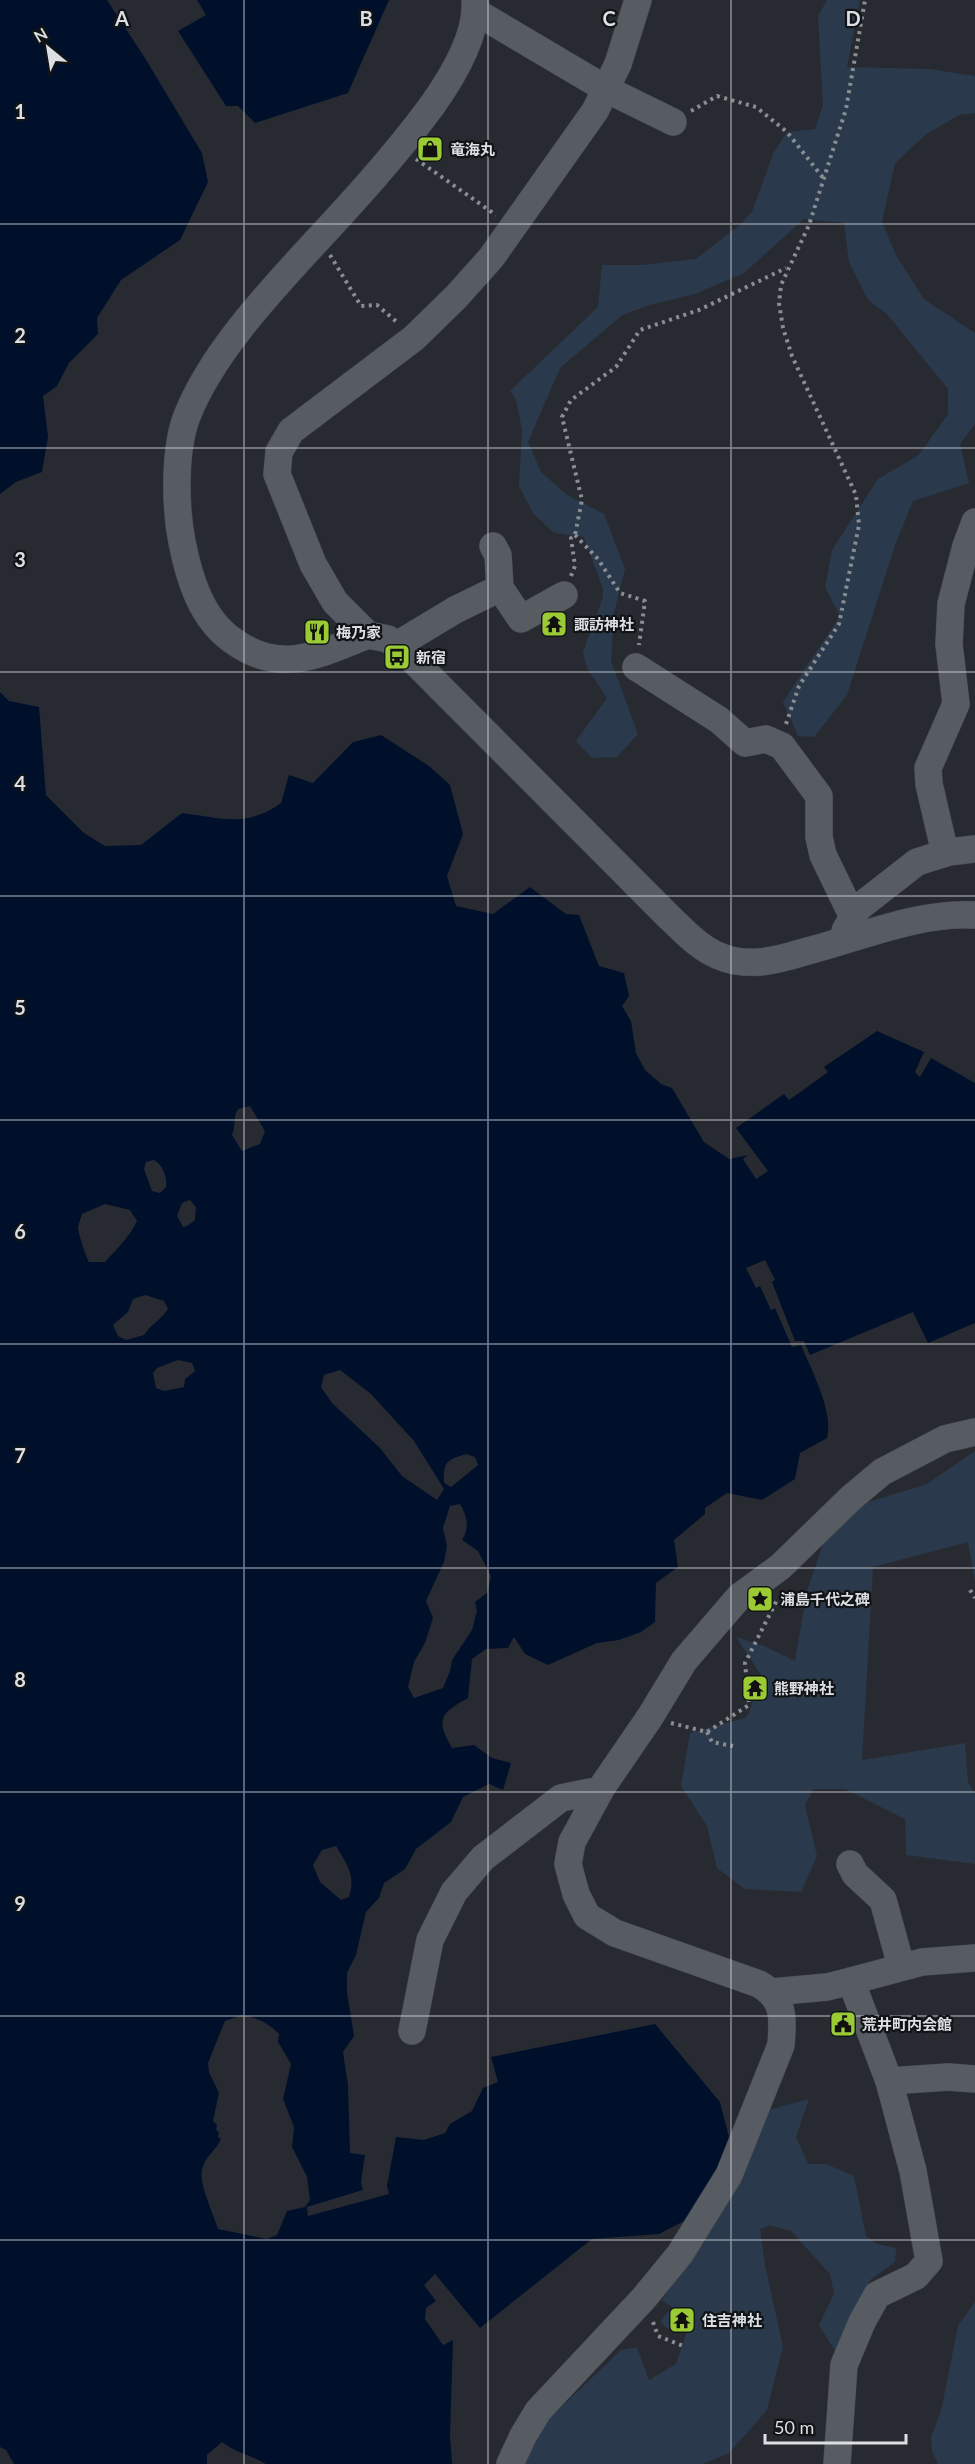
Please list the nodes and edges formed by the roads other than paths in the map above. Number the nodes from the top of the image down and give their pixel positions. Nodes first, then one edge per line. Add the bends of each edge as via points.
1 (638, 0) edge
2 (475, 6) edge
3 (606, 88) junction
4 (673, 122) road end
5 (975, 522) edge
6 (493, 546) dead end
7 (500, 588) junction
8 (564, 595) road end
9 (368, 635) junction
10 (397, 645) junction
11 (636, 666) road end
12 (975, 849) edge
13 (945, 853) junction
14 (975, 915) edge
15 (853, 917) junction
16 (838, 942) junction
17 (975, 1432) edge
18 (598, 1794) junction
19 (850, 1864) dead end
20 (975, 1958) edge
21 (901, 1966) junction
22 (851, 1981) junction
23 (772, 1992) junction
24 (412, 2031) dead end
25 (975, 2079) edge
26 (889, 2081) junction
27 (510, 2464) edge
28 (837, 2464) edge

1 - 3 street via 618,64
2 - 3 street
2 - 9 street via 463,53 447,85 400,149 264,297 232,339 186,417 177,467 177,517 187,565 201,604 219,631 242,648 269,659 308,658
3 - 4 street
3 - 9 street via 595,111 491,258 456,297 414,338 291,431 279,452 277,474 313,564 335,602
5 - 13 street via 951,604 949,644 956,704 928,768
6 - 7 street via 498,555
7 - 8 street via 521,619
7 - 10 street
9 - 10 street
10 - 16 street via 668,916 718,956 770,962
11 - 15 street via 719,720 745,743 766,739 782,746 819,796 823,855
12 - 13 street
13 - 15 street via 917,862 858,908
14 - 16 street via 956,914 889,927
15 - 16 street
17 - 18 street via 945,1439 882,1472 780,1567 740,1597 684,1661
18 - 23 street via 572,1842 568,1864 587,1916 615,1933
18 - 24 street via 561,1798 483,1858 454,1892 430,1940
19 - 21 street via 855,1874 883,1900
20 - 21 street
21 - 22 street
22 - 23 street
22 - 26 street
23 - 27 street via 780,2006 781,2045 729,2175 680,2254 538,2411
25 - 26 street
26 - 28 street via 913,2171 929,2260 916,2276 877,2295 862,2322 844,2365

